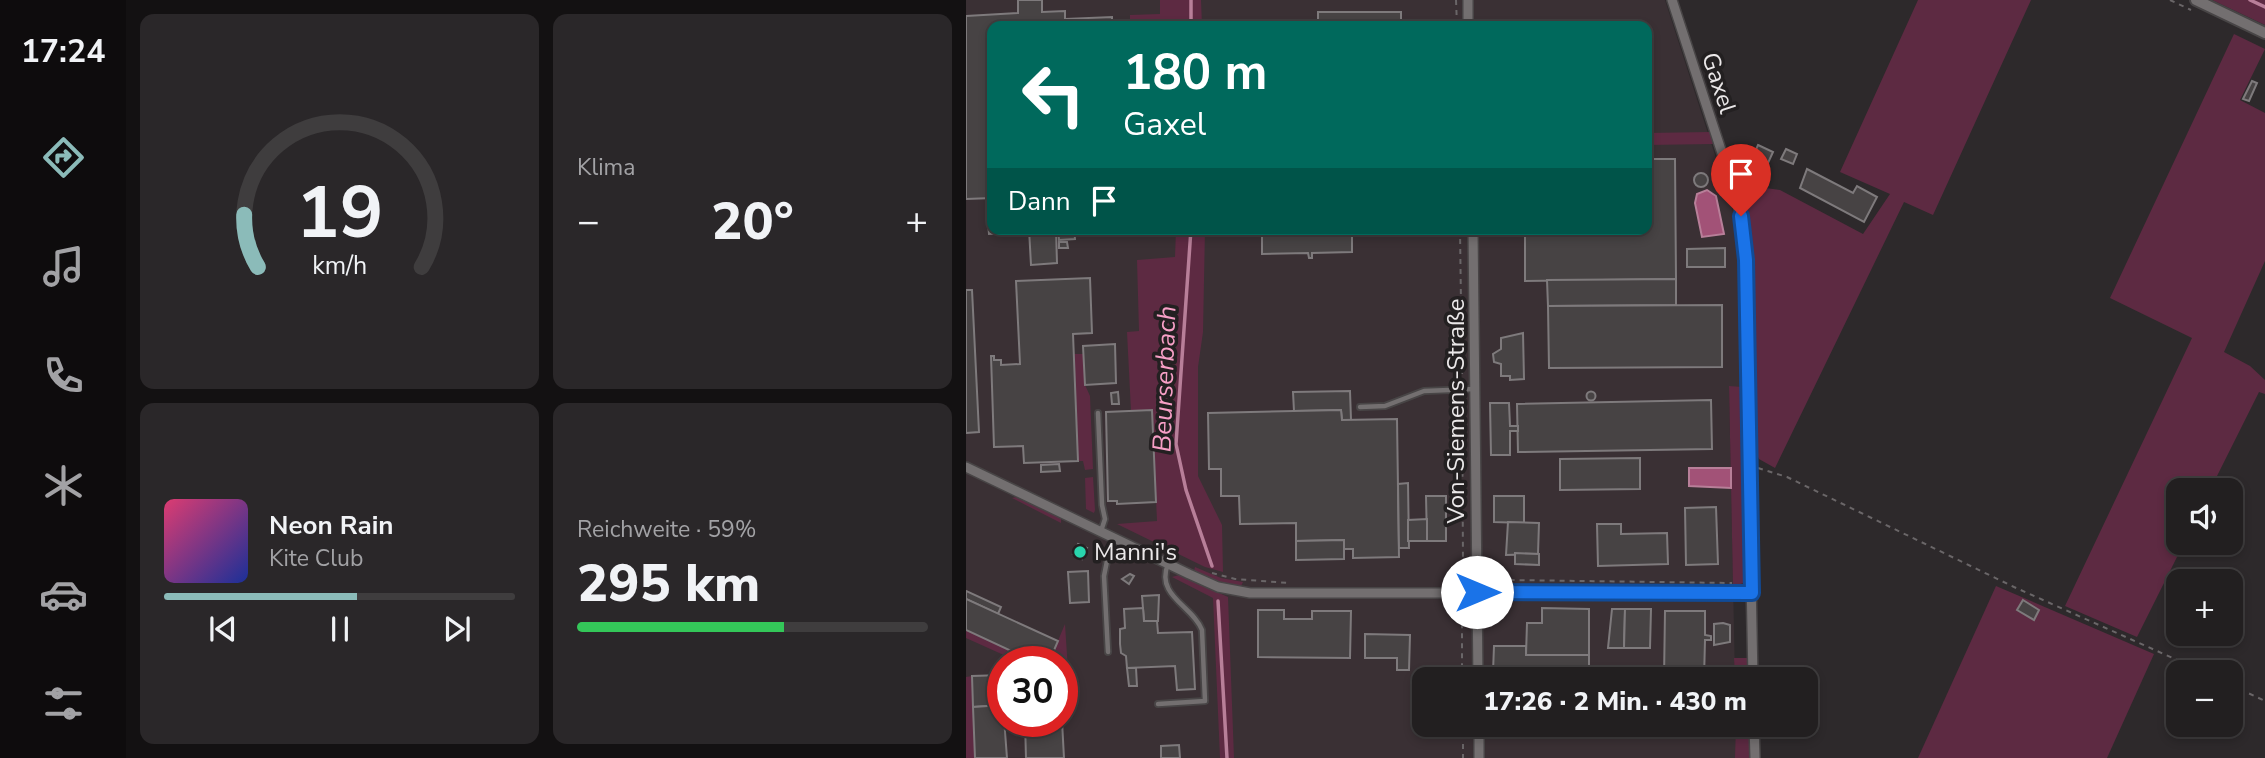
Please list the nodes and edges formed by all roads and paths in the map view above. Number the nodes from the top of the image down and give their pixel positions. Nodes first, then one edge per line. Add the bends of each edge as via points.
1 (1456, 0) edge
2 (1468, 0) edge
3 (1672, 0) edge
4 (2196, 0) edge
5 (1457, 21) edge
6 (1468, 21) edge
7 (2265, 33) edge
8 (1460, 235) edge
9 (1473, 235) edge
10 (1476, 389) junction
11 (1462, 390) junction
12 (1360, 407) dead end
13 (1098, 413) dead end
14 (966, 467) edge
15 (1750, 467) junction
16 (1101, 531) junction
17 (1108, 556) dead end
18 (1476, 561) junction
19 (1168, 564) junction
20 (1206, 570) dead end
21 (1453, 579) junction
22 (1292, 583) dead end
23 (1437, 586) dead end
24 (1454, 589) dead end
25 (1477, 592) junction
26 (1741, 593) junction
27 (1752, 593) junction
28 (1455, 601) dead end
29 (1108, 652) dead end
30 (2177, 660) edge
31 (1462, 667) edge
32 (1478, 667) edge
33 (1753, 667) edge
34 (2243, 691) edge
35 (2265, 701) edge
36 (1157, 704) dead end
37 (1462, 737) edge
38 (1479, 737) edge
39 (1754, 737) edge
40 (1463, 758) edge
41 (1479, 758) edge
42 (1755, 758) edge

1 - 5 path
2 - 6 street
3 - 15 street, Gaxel via 1744,229
4 - 7 street
8 - 11 path
9 - 10 street, Von-Siemens-Straße
10 - 11 lane
10 - 18 street, Von-Siemens-Straße
11 - 12 lane via 1424,391 1385,406
11 - 21 path via 1463,562
13 - 16 lane via 1105,519
14 - 16 street
15 - 27 street, Gaxel
15 - 30 path via 1787,477
16 - 19 street
17 - 29 lane via 1104,576
18 - 25 street, Von-Siemens-Straße
18 - 26 path via 1489,564 1508,580 1731,582
19 - 25 street via 1218,587 1250,593
19 - 36 lane via 1167,588 1202,630 1205,701
20 - 22 path via 1236,579
21 - 23 path
21 - 24 path
25 - 26 street
25 - 32 street, Von-Siemens-Straße
26 - 27 street
27 - 33 street, Gaxel
28 - 31 path via 1462,620
34 - 35 path
37 - 40 path
38 - 41 street
39 - 42 street

